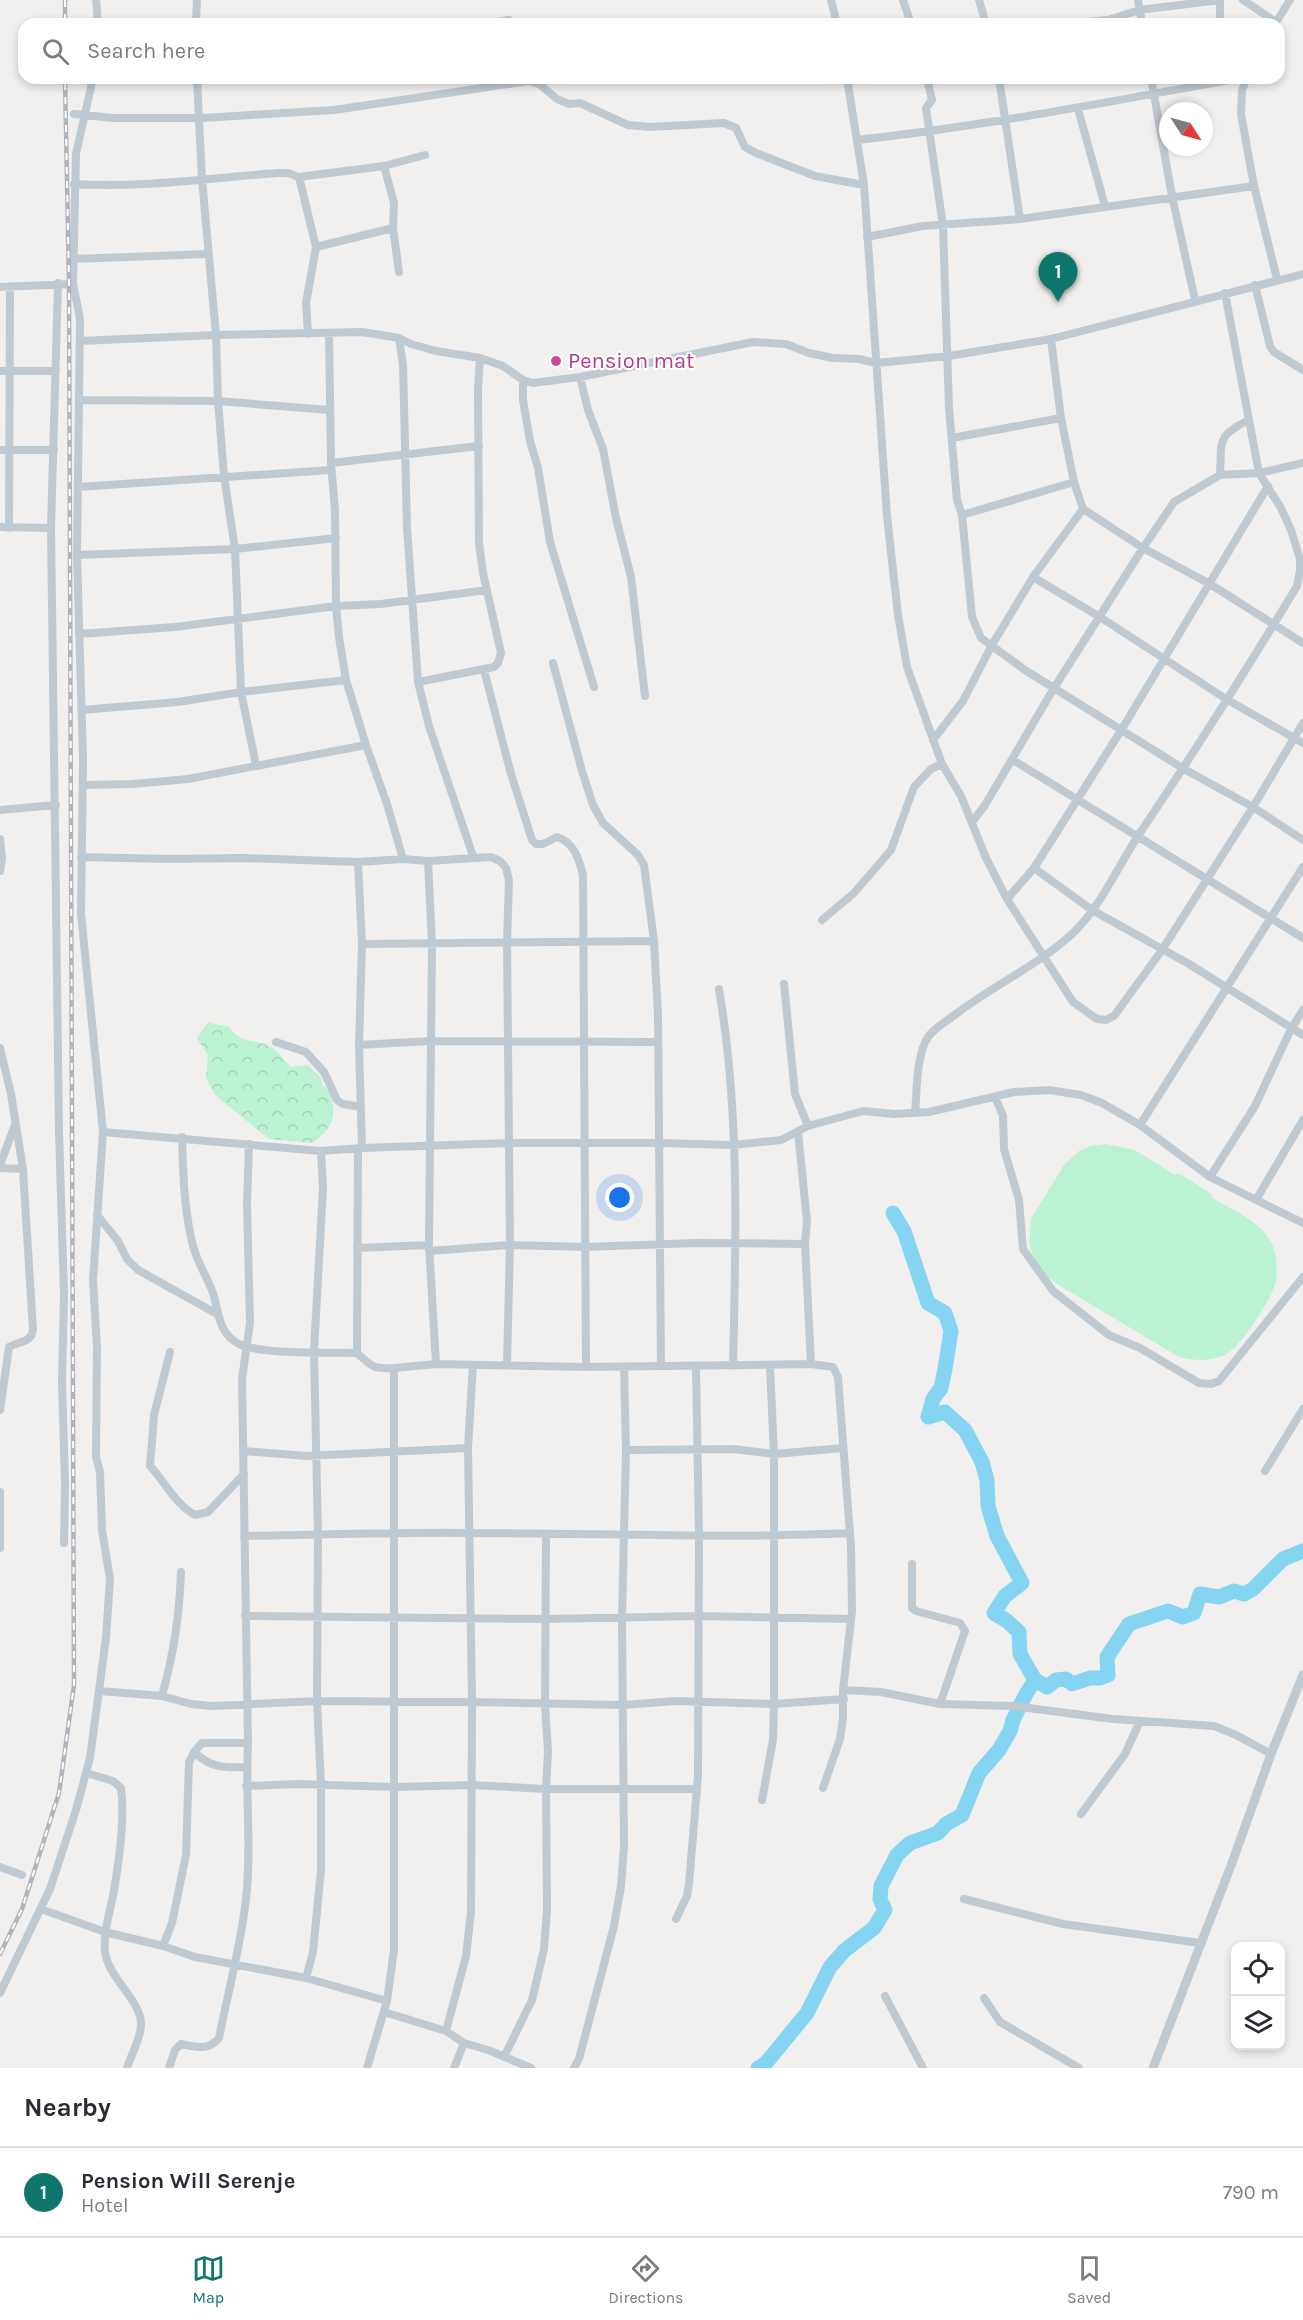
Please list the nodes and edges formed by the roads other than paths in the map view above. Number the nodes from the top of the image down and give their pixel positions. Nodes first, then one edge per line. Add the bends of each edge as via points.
1 (96, 0) edge
2 (197, 0) edge
3 (831, 0) edge
4 (903, 0) edge
5 (979, 0) edge
6 (1138, 0) edge
7 (1243, 0) edge
8 (1290, 0) edge
9 (1220, 1) edge
10 (1139, 10) junction
11 (98, 18) edge
12 (196, 18) edge
13 (836, 18) edge
14 (909, 18) edge
15 (984, 18) edge
16 (1114, 18) edge
17 (1141, 18) edge
18 (1220, 18) edge
19 (1268, 18) edge
20 (1278, 18) edge
21 (91, 84) edge
22 (198, 84) edge
23 (510, 84) edge
24 (539, 84) edge
25 (848, 84) edge
26 (929, 84) edge
27 (1000, 84) edge
28 (1152, 84) edge
29 (1205, 84) edge
30 (1244, 84) edge
31 (1154, 94) junction
32 (1078, 109) junction
33 (78, 115) junction
34 (201, 118) junction
35 (1006, 119) junction
36 (929, 132) junction
37 (856, 140) junction
38 (425, 155) dead end
39 (384, 166) junction
40 (299, 177) junction
41 (202, 179) junction
42 (74, 184) junction
43 (864, 185) junction
44 (1254, 186) junction
45 (1172, 196) junction
46 (1105, 206) junction
47 (1020, 219) junction
48 (943, 226) junction
49 (393, 228) junction
50 (867, 237) junction
51 (316, 247) junction
52 (209, 254) junction
53 (72, 259) junction
54 (399, 272) dead end
55 (1303, 274) edge
56 (1278, 279) junction
57 (58, 283) junction
58 (73, 284) junction
59 (1255, 285) junction
60 (10, 286) junction
61 (0, 287) edge
62 (1225, 293) junction
63 (1195, 300) junction
64 (328, 333) junction
65 (308, 334) junction
66 (216, 335) junction
67 (399, 338) junction
68 (1051, 339) junction
69 (80, 341) junction
70 (949, 356) junction
71 (480, 358) junction
72 (876, 363) junction
73 (1303, 370) edge
74 (0, 371) edge
75 (10, 371) junction
76 (56, 371) junction
77 (580, 377) junction
78 (523, 380) junction
79 (79, 400) junction
80 (218, 401) junction
81 (329, 410) junction
82 (1061, 418) junction
83 (1249, 420) junction
84 (952, 438) junction
85 (479, 446) junction
86 (0, 450) edge
87 (9, 450) junction
88 (54, 450) junction
89 (404, 454) junction
90 (1303, 463) edge
91 (331, 466) junction
92 (1259, 473) junction
93 (1220, 475) junction
94 (224, 476) junction
95 (1074, 482) junction
96 (1268, 486) junction
97 (78, 487) junction
98 (1083, 509) junction
99 (962, 514) junction
100 (4, 528) edge
101 (51, 528) junction
102 (336, 537) junction
103 (1143, 548) junction
104 (235, 549) junction
105 (77, 555) junction
106 (1301, 559) edge
107 (1034, 578) junction
108 (1210, 584) junction
109 (487, 590) junction
110 (411, 600) junction
111 (336, 606) junction
112 (1100, 617) junction
113 (237, 619) junction
114 (1273, 625) junction
115 (79, 634) junction
116 (1303, 643) edge
117 (992, 645) junction
118 (1165, 660) junction
119 (553, 663) dead end
120 (484, 670) junction
121 (346, 680) junction
122 (418, 682) junction
123 (594, 687) dead end
124 (1054, 688) junction
125 (241, 692) junction
126 (645, 696) dead end
127 (1226, 699) junction
128 (81, 710) junction
129 (1303, 723) edge
130 (1122, 729) junction
131 (1294, 737) junction
132 (933, 740) junction
133 (1303, 743) edge
134 (366, 745) junction
135 (1013, 760) junction
136 (942, 764) junction
137 (256, 765) junction
138 (1184, 769) junction
139 (83, 785) junction
140 (1078, 799) junction
141 (56, 805) junction
142 (1253, 807) junction
143 (0, 810) edge
144 (973, 820) junction
145 (1137, 838) junction
146 (0, 839) edge
147 (1303, 840) edge
148 (473, 856) junction
149 (81, 857) junction
150 (403, 859) junction
151 (428, 861) junction
152 (358, 862) junction
153 (1303, 867) edge
154 (1034, 868) junction
155 (0, 871) edge
156 (1207, 878) junction
157 (1007, 899) junction
158 (1092, 910) junction
159 (1270, 919) junction
160 (822, 920) dead end
161 (1303, 938) edge
162 (584, 941) junction
163 (654, 941) junction
164 (507, 942) junction
165 (432, 943) junction
166 (362, 944) junction
167 (1162, 950) junction
168 (1045, 958) junction
169 (784, 984) dead end
170 (1226, 988) junction
171 (719, 989) dead end
172 (1303, 1010) edge
173 (1291, 1029) junction
174 (1303, 1035) edge
175 (508, 1040) junction
176 (430, 1041) junction
177 (276, 1042) dead end
178 (658, 1042) junction
179 (583, 1043) junction
180 (359, 1045) junction
181 (0, 1048) edge
182 (995, 1097) junction
183 (361, 1107) junction
184 (915, 1113) junction
185 (1303, 1120) edge
186 (16, 1123) junction
187 (1140, 1125) junction
188 (808, 1126) junction
189 (103, 1132) junction
190 (798, 1132) junction
191 (182, 1137) junction
192 (509, 1143) junction
193 (659, 1143) junction
194 (249, 1144) junction
195 (583, 1144) junction
196 (430, 1145) junction
197 (734, 1145) junction
198 (360, 1148) junction
199 (321, 1151) junction
200 (0, 1166) edge
201 (23, 1169) junction
202 (1210, 1177) junction
203 (1256, 1200) junction
204 (97, 1215) junction
205 (1303, 1223) edge
206 (659, 1244) junction
207 (736, 1244) junction
208 (805, 1244) junction
209 (510, 1245) junction
210 (584, 1247) junction
211 (357, 1248) junction
212 (429, 1248) junction
213 (1303, 1277) edge
214 (217, 1314) junction
215 (246, 1346) junction
216 (314, 1351) junction
217 (170, 1352) dead end
218 (357, 1353) junction
219 (436, 1364) junction
220 (811, 1364) junction
221 (473, 1365) junction
222 (507, 1365) junction
223 (661, 1366) junction
224 (696, 1366) junction
225 (733, 1366) junction
226 (770, 1366) junction
227 (586, 1367) junction
228 (624, 1367) junction
229 (394, 1368) junction
230 (1303, 1409) edge
231 (0, 1410) edge
232 (468, 1448) junction
233 (696, 1448) junction
234 (843, 1448) junction
235 (626, 1450) junction
236 (244, 1451) junction
237 (393, 1451) junction
238 (774, 1454) junction
239 (317, 1455) junction
240 (1265, 1471) dead end
241 (244, 1474) junction
242 (0, 1492) edge
243 (471, 1533) junction
244 (850, 1533) junction
245 (395, 1534) junction
246 (546, 1534) junction
247 (774, 1534) junction
248 (318, 1535) junction
249 (624, 1535) junction
250 (699, 1535) junction
251 (244, 1536) junction
252 (64, 1543) dead end
253 (0, 1548) edge
254 (912, 1564) dead end
255 (181, 1572) dead end
256 (245, 1616) junction
257 (393, 1616) junction
258 (698, 1616) junction
259 (318, 1617) junction
260 (471, 1618) junction
261 (622, 1618) junction
262 (773, 1618) junction
263 (544, 1619) junction
264 (851, 1619) junction
265 (1303, 1675) edge
266 (843, 1690) junction
267 (100, 1691) junction
268 (162, 1696) junction
269 (844, 1699) junction
270 (317, 1701) junction
271 (394, 1702) junction
272 (472, 1702) junction
273 (699, 1702) junction
274 (248, 1703) junction
275 (774, 1704) junction
276 (940, 1704) junction
277 (545, 1705) junction
278 (623, 1705) junction
279 (1140, 1721) junction
280 (248, 1743) junction
281 (194, 1752) junction
282 (1271, 1754) junction
283 (247, 1767) junction
284 (87, 1773) junction
285 (321, 1785) junction
286 (471, 1785) junction
287 (246, 1786) junction
288 (395, 1786) junction
289 (623, 1787) junction
290 (823, 1788) dead end
291 (546, 1789) junction
292 (697, 1789) junction
293 (762, 1800) dead end
294 (1081, 1814) dead end
295 (0, 1867) edge
296 (22, 1875) dead end
297 (964, 1899) dead end
298 (41, 1909) junction
299 (676, 1919) dead end
300 (105, 1932) junction
301 (1200, 1943) junction
302 (163, 1946) junction
303 (234, 1964) junction
304 (306, 1978) junction
305 (0, 1993) edge
306 (885, 1996) dead end
307 (984, 1998) dead end
308 (387, 2001) junction
309 (384, 2012) junction
310 (446, 2031) junction
311 (465, 2043) junction
312 (504, 2057) junction
313 (127, 2068) edge
314 (169, 2068) edge
315 (367, 2068) edge
316 (454, 2068) edge
317 (531, 2068) edge
318 (574, 2068) edge
319 (923, 2068) edge
320 (1079, 2068) edge
321 (1153, 2068) edge

1 - 11 street
2 - 12 street
3 - 13 street
4 - 14 street
5 - 15 street
6 - 10 street
7 - 19 street
8 - 20 street
9 - 10 street
9 - 18 street
10 - 16 street
10 - 17 street
21 - 33 street
22 - 34 street
23 - 34 street via 334,111
24 - 43 street via 557,99 580,103 628,125 724,123 736,128 745,147 756,153 815,176
25 - 37 street
26 - 36 street via 932,96 926,108
27 - 35 street
28 - 31 street
29 - 31 street
30 - 44 street via 1241,114
31 - 32 street
31 - 45 street
32 - 35 street
32 - 46 street
33 - 34 street
33 - 42 street
34 - 41 street
35 - 36 street
35 - 47 street
36 - 37 street
36 - 48 street
37 - 43 street
38 - 39 street
39 - 40 street
39 - 49 street via 394,203
40 - 41 street via 278,173
40 - 51 street
41 - 42 street via 112,186
41 - 52 street
42 - 53 street
43 - 50 street
44 - 45 street
44 - 56 street
45 - 46 street
45 - 63 street
46 - 47 street
47 - 48 street
48 - 50 street
48 - 70 street
49 - 51 street
49 - 54 street
50 - 72 street
51 - 65 street via 306,303
52 - 53 street
52 - 66 street
53 - 58 street
55 - 56 street
56 - 59 street
57 - 58 street
57 - 60 street
57 - 76 street
58 - 69 street
59 - 62 street
59 - 73 street via 1270,346
60 - 61 street
60 - 75 street
62 - 63 street
62 - 83 street
63 - 68 street
64 - 65 street
64 - 67 street via 362,332
64 - 81 street
65 - 66 street
66 - 69 street
66 - 80 street
67 - 71 street via 436,351
67 - 89 street
68 - 70 street
68 - 82 street
69 - 79 street
70 - 72 street
70 - 84 street
71 - 78 street
71 - 85 street
72 - 77 street via 809,353 786,344 753,342
72 - 132 street via 898,615 907,667
74 - 75 street
75 - 76 street
75 - 87 street
76 - 88 street
77 - 78 street via 533,383
77 - 126 street via 603,449 631,577
78 - 123 street via 530,441 550,542
79 - 80 street
79 - 97 street
80 - 81 street
80 - 94 street
81 - 91 street
82 - 84 street
82 - 95 street
83 - 92 street
83 - 93 street via 1224,436
84 - 99 street via 957,500
85 - 89 street
85 - 109 street via 479,543
86 - 87 street
87 - 88 street
87 - 100 street
88 - 101 street
89 - 91 street
89 - 110 street
90 - 92 street
91 - 94 street
91 - 102 street
92 - 93 street
92 - 96 street
93 - 103 street via 1174,502
94 - 97 street
94 - 104 street
95 - 98 street
95 - 99 street
96 - 106 street
96 - 108 street
97 - 105 street
98 - 103 street
98 - 107 street
99 - 117 street via 972,617 981,638
100 - 101 street
101 - 141 street
102 - 104 street
102 - 111 street
103 - 108 street
103 - 112 street
104 - 105 street
104 - 113 street
105 - 115 street
106 - 114 street via 1297,586
107 - 112 street
107 - 117 street
108 - 114 street
108 - 118 street
109 - 110 street
109 - 120 street via 501,653 498,663
110 - 111 street
110 - 122 street
111 - 113 street
111 - 121 street
112 - 118 street
112 - 124 street
113 - 115 street
113 - 125 street
114 - 116 street
114 - 127 street
115 - 128 street
117 - 124 street
117 - 132 street via 963,701
118 - 127 street
118 - 130 street
119 - 163 street via 593,805 603,823 644,865
120 - 122 street
120 - 162 street via 532,840 543,844 556,837 578,855 585,894
121 - 125 street
121 - 134 street
122 - 148 street
124 - 130 street
124 - 135 street
125 - 128 street
125 - 137 street
127 - 131 street
127 - 138 street
128 - 139 street
129 - 131 street
130 - 138 street
130 - 140 street
131 - 133 street
131 - 142 street
132 - 136 street
134 - 137 street
134 - 150 street
135 - 140 street
135 - 144 street
136 - 144 street
136 - 160 street via 931,769 914,787 885,858 854,893
137 - 139 street via 188,779
138 - 142 street
138 - 145 street
139 - 149 street
140 - 145 street
140 - 154 street
141 - 143 street
141 - 252 street
142 - 147 street
142 - 156 street
144 - 157 street via 986,858
145 - 156 street
145 - 158 street
146 - 155 street
148 - 151 street
148 - 164 street via 490,857 506,868
149 - 152 street
149 - 189 street via 82,926
150 - 151 street
150 - 152 street
151 - 165 street
152 - 166 street
153 - 159 street
154 - 157 street
154 - 158 street
156 - 159 street
156 - 167 street
157 - 168 street
158 - 167 street
158 - 168 street
159 - 161 street
159 - 170 street
162 - 163 street
162 - 164 street
162 - 179 street
163 - 178 street
164 - 165 street
164 - 175 street
165 - 166 street
165 - 176 street
166 - 180 street
167 - 168 street via 1114,1016 1106,1020 1097,1019 1074,1002
167 - 170 street
168 - 184 street via 990,990 928,1037 922,1053
169 - 188 street via 795,1094
170 - 173 street
170 - 187 street
171 - 197 street via 727,1035
172 - 173 street
173 - 174 street
173 - 202 street via 1255,1106
175 - 176 street
175 - 179 street
175 - 192 street
176 - 180 street
176 - 196 street
177 - 183 street via 306,1052 324,1072 337,1100
178 - 179 street
178 - 193 street
179 - 195 street
180 - 183 street
181 - 186 street
182 - 184 street
182 - 187 street via 1049,1090 1081,1095
182 - 213 street via 1003,1116 1004,1149 1019,1200 1023,1249 1053,1292 1109,1335 1140,1348 1199,1383 1211,1384 1219,1381
183 - 198 street
184 - 188 street via 863,1111
185 - 203 street
186 - 200 street
186 - 201 street
187 - 202 street
188 - 190 street
189 - 191 street
189 - 204 street
190 - 197 street via 781,1140
190 - 208 street via 807,1221
191 - 194 street
191 - 214 street via 192,1242 214,1296
192 - 195 street
192 - 196 street
192 - 209 street
193 - 195 street
193 - 197 street
193 - 206 street
194 - 199 street
194 - 215 street via 250,1323
195 - 210 street
196 - 198 street
196 - 212 street
197 - 207 street
198 - 199 street
198 - 211 street
199 - 216 street
200 - 201 street
201 - 231 street via 32,1336 9,1347
202 - 203 street
203 - 205 street
204 - 214 street via 138,1270
204 - 267 street via 93,1280 96,1457 110,1579
206 - 207 street
206 - 210 street
206 - 223 street
207 - 208 street
207 - 225 street
208 - 220 street
209 - 210 street
209 - 212 street
209 - 222 street
210 - 227 street
211 - 212 street
211 - 218 street
212 - 219 street
214 - 215 street via 225,1333
215 - 216 street
215 - 236 street via 242,1379
216 - 218 street
216 - 239 street
217 - 241 street via 154,1415 150,1466 170,1494 195,1515 208,1512
218 - 229 street via 368,1365
219 - 221 street
219 - 229 street
220 - 226 street
220 - 234 street via 837,1371
221 - 222 street
221 - 232 street
222 - 227 street
223 - 224 street
223 - 228 street
224 - 225 street
224 - 233 street
225 - 226 street
226 - 238 street
227 - 228 street
228 - 235 street
229 - 237 street
230 - 240 street
232 - 237 street
232 - 243 street
233 - 235 street
233 - 238 street
233 - 250 street
234 - 238 street
234 - 244 street
235 - 249 street
236 - 239 street
236 - 241 street
237 - 239 street
237 - 245 street
238 - 247 street
239 - 248 street
241 - 251 street
242 - 253 street
243 - 245 street
243 - 246 street
243 - 260 street
244 - 247 street
244 - 264 street
245 - 248 street
245 - 257 street
246 - 249 street
246 - 263 street
247 - 250 street
247 - 262 street
248 - 251 street
248 - 259 street
249 - 250 street
249 - 261 street
250 - 258 street
251 - 256 street
254 - 276 street via 912,1608 960,1623 965,1631
255 - 268 street via 179,1620
256 - 259 street
256 - 274 street
257 - 259 street
257 - 260 street
257 - 271 street
258 - 261 street
258 - 262 street
258 - 273 street
259 - 270 street
260 - 263 street
260 - 272 street
261 - 263 street
261 - 278 street
262 - 264 street
262 - 275 street
263 - 277 street
264 - 266 street
265 - 282 street
266 - 269 street
266 - 276 street via 882,1692
267 - 268 street
267 - 284 street
268 - 274 street via 212,1706
269 - 275 street
269 - 290 street via 840,1739
270 - 271 street
270 - 274 street
270 - 285 street
271 - 272 street
271 - 288 street
272 - 277 street
272 - 286 street
273 - 275 street
273 - 278 street
273 - 292 street
274 - 280 street
275 - 293 street via 773,1740
276 - 279 street via 1013,1706
277 - 278 street
277 - 291 street
278 - 289 street
279 - 282 street via 1214,1726
279 - 294 street via 1125,1754
280 - 281 street via 202,1743
280 - 283 street
281 - 283 street via 213,1765
281 - 302 street via 188,1772 186,1855 172,1923
282 - 301 street
283 - 287 street
284 - 298 street
284 - 300 street via 113,1781 121,1788 115,1884
285 - 287 street
285 - 288 street
285 - 304 street via 319,1902
286 - 288 street
286 - 291 street
286 - 310 street via 471,1912 466,1956
287 - 303 street via 247,1896
288 - 308 street via 394,1950
289 - 291 street
289 - 292 street
289 - 318 street via 621,1886 605,1966
291 - 312 street via 544,1949 532,2000
292 - 299 street via 689,1884
295 - 296 street
297 - 301 street via 1062,1924
298 - 300 street
298 - 305 street
300 - 302 street
300 - 313 street via 105,1955 141,2014 142,2026
301 - 321 street
302 - 303 street
303 - 304 street
303 - 314 street via 219,2038 205,2048 181,2044
304 - 308 street
306 - 319 street
307 - 320 street via 1000,2022
308 - 309 street
309 - 310 street
309 - 315 street
310 - 311 street
311 - 312 street
311 - 316 street
312 - 317 street

